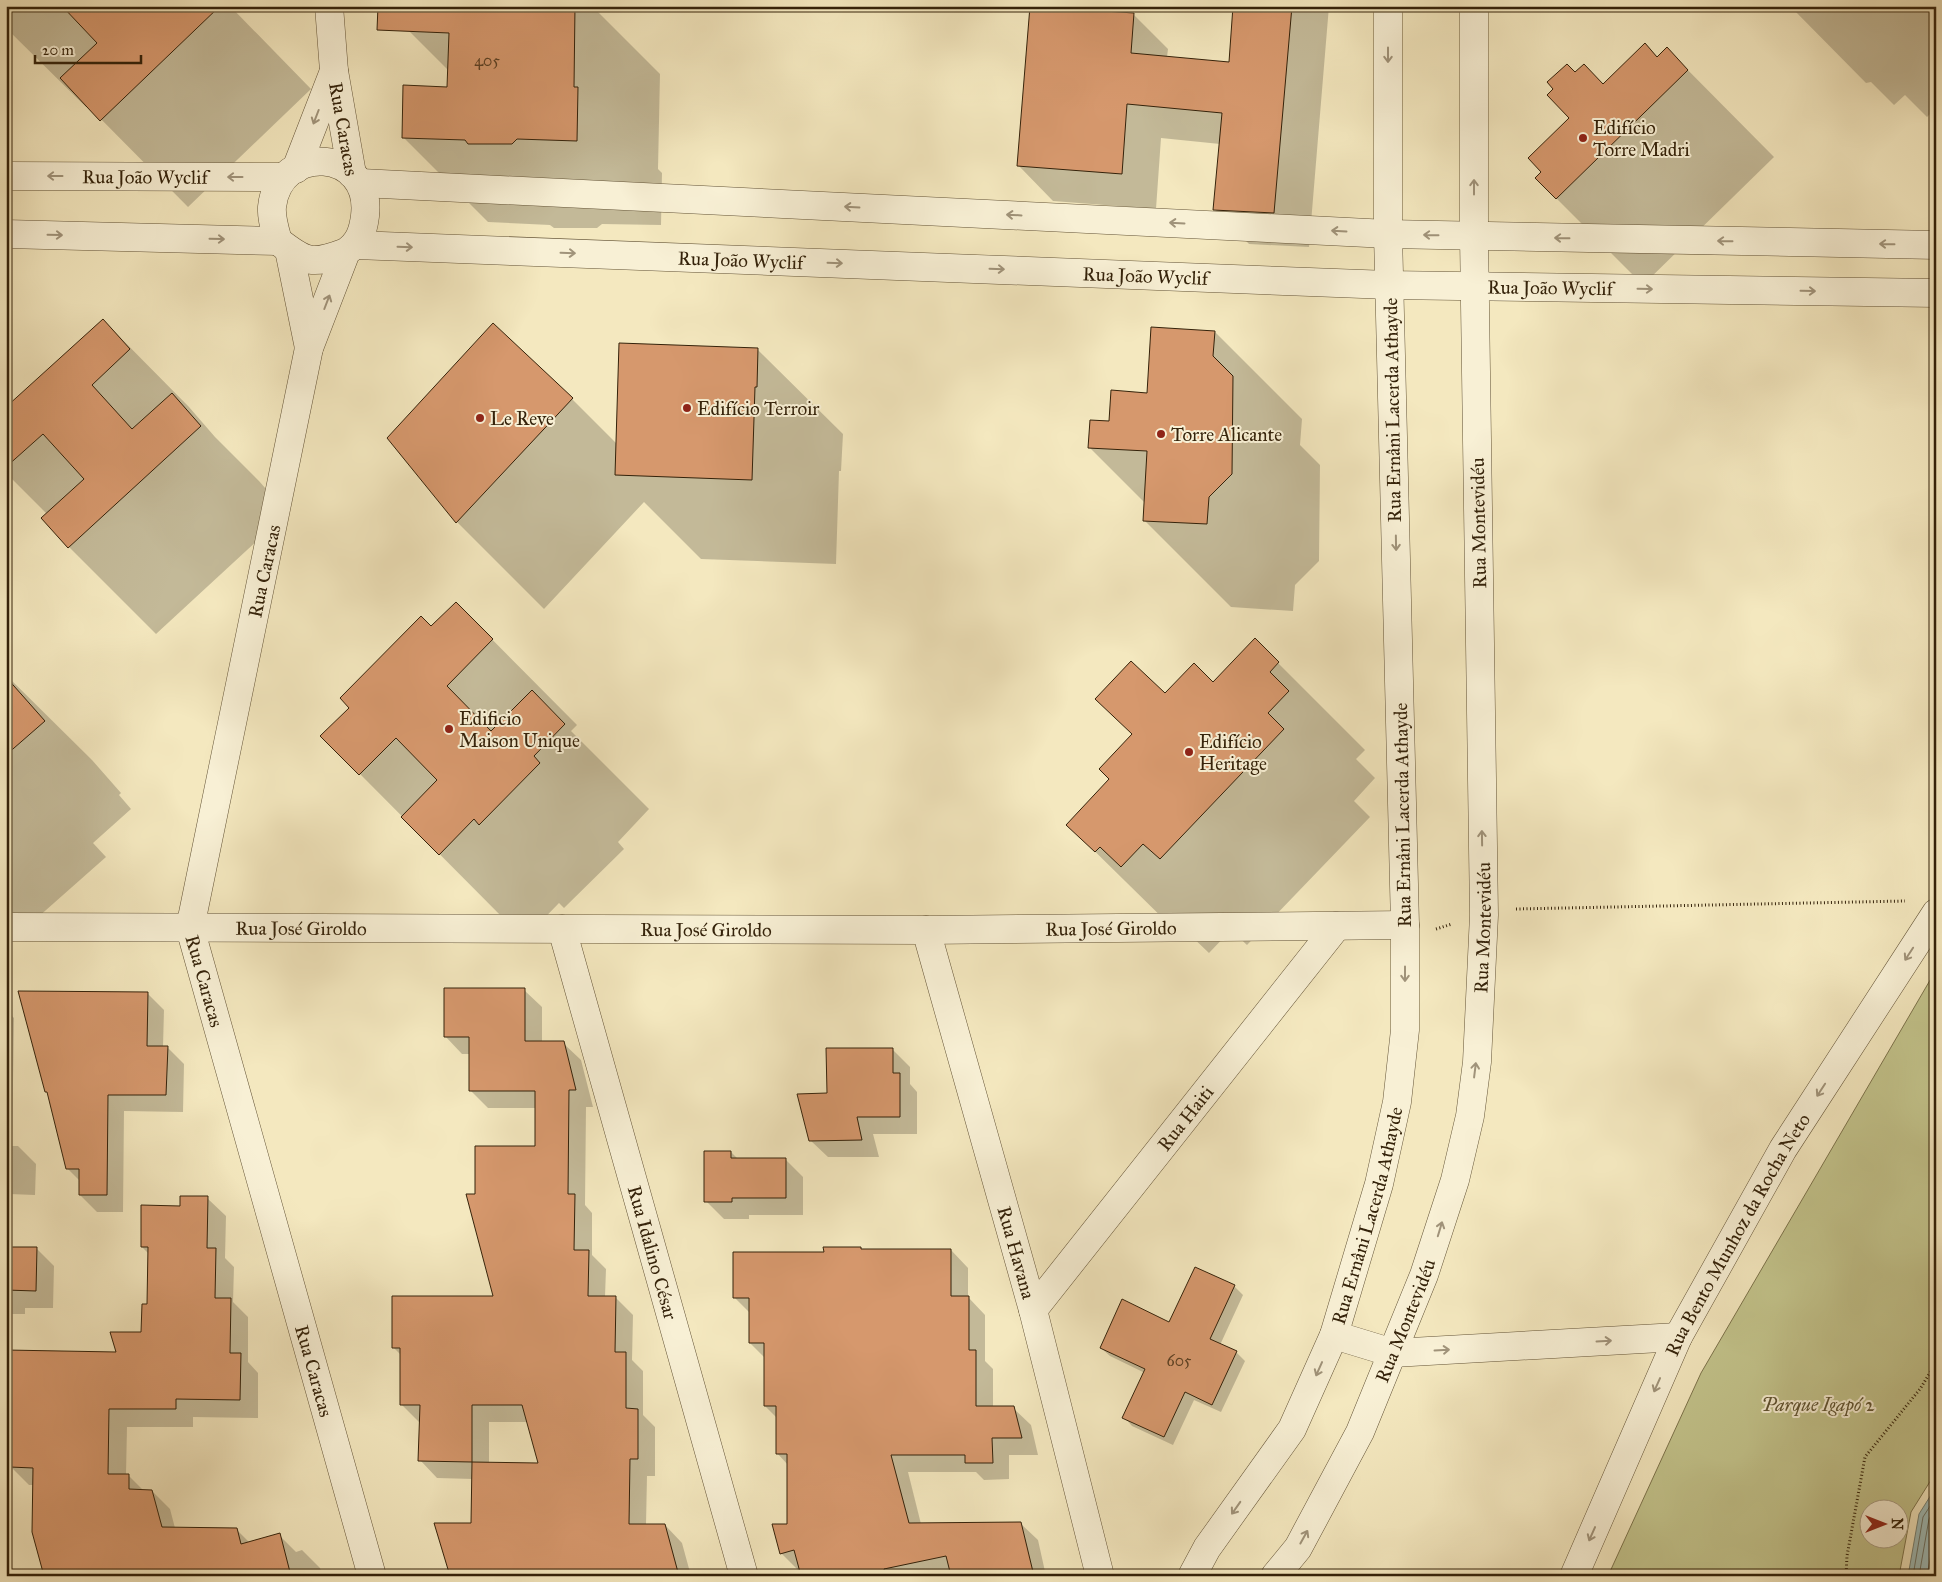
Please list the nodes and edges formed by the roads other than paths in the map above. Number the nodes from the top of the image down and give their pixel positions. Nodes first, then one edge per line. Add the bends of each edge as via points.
1 (330, 6) edge
2 (1388, 6) edge
3 (1474, 6) edge
4 (334, 71) junction
5 (290, 173) junction
6 (6, 176) edge
7 (356, 178) junction
8 (6, 234) edge
9 (1388, 234) junction
10 (1474, 236) junction
11 (1936, 244) edge
12 (283, 245) junction
13 (351, 248) junction
14 (1389, 285) junction
15 (1474, 286) junction
16 (1936, 293) edge
17 (309, 348) junction
18 (1936, 913) edge
19 (1405, 925) junction
20 (1337, 926) junction
21 (6, 927) edge
22 (190, 928) junction
23 (562, 929) junction
24 (926, 930) junction
25 (1033, 1310) junction
26 (1334, 1335) junction
27 (1678, 1337) junction
28 (1393, 1353) junction
29 (372, 1576) edge
30 (744, 1576) edge
31 (1100, 1576) edge
32 (1192, 1576) edge
33 (1275, 1576) edge
34 (1574, 1576) edge

1 - 4 street, Rua Caracas
2 -> 9 street, Rua Ernâni Lacerda Athayde
10 -> 3 street
4 -> 5 street, Rua Caracas
4 - 7 street, Rua Caracas
5 -> 6 street, Rua João Wyclif
5 - 7 street, Rua João Wyclif via 304,163 324,161 339,165
5 - 12 street, Rua Caracas via 276,190 272,207
9 -> 7 street, Rua João Wyclif
7 - 13 street, Rua Caracas via 366,206 365,219
8 -> 12 street, Rua João Wyclif
10 -> 9 street, Rua João Wyclif
9 - 14 street, Rua Ernâni Lacerda Athayde
11 -> 10 street, Rua João Wyclif
10 - 15 street, Rua Montevidéu
12 - 13 street, Rua João Wyclif via 301,257 315,261
12 - 17 street, Rua Caracas
13 -> 14 street, Rua João Wyclif
17 -> 13 street, Rua Caracas
14 - 15 street, Rua João Wyclif
14 -> 19 street, Rua Ernâni Lacerda Athayde
15 -> 16 street, Rua João Wyclif
28 -> 15 street, Rua Montevidéu via 1456,1180 1470,1116 1476,1062 1484,915
17 - 22 street, Rua Caracas
18 -> 27 street, Rua Bento Munhoz da Rocha Neto via 1783,1149
19 - 20 street, Rua José Giroldo
19 -> 26 street, Rua Ernâni Lacerda Athayde via 1405,1030 1397,1102 1379,1184
20 - 24 street, Rua José Giroldo
20 - 25 street, Rua Haiti
21 - 22 street, Rua José Giroldo
22 - 23 street, Rua José Giroldo
22 - 29 street, Rua Caracas
23 - 24 street, Rua José Giroldo
23 - 30 street, Rua Idalino César
24 - 25 street, Rua Havana
25 - 31 street, Rua Havana
26 - 28 street
26 -> 32 street, Rua Ernâni Lacerda Athayde via 1292,1428
28 -> 27 street
27 -> 34 street, Rua Bento Munhoz da Rocha Neto
33 -> 28 street, Rua Montevidéu via 1298,1548 1320,1508 1360,1432

